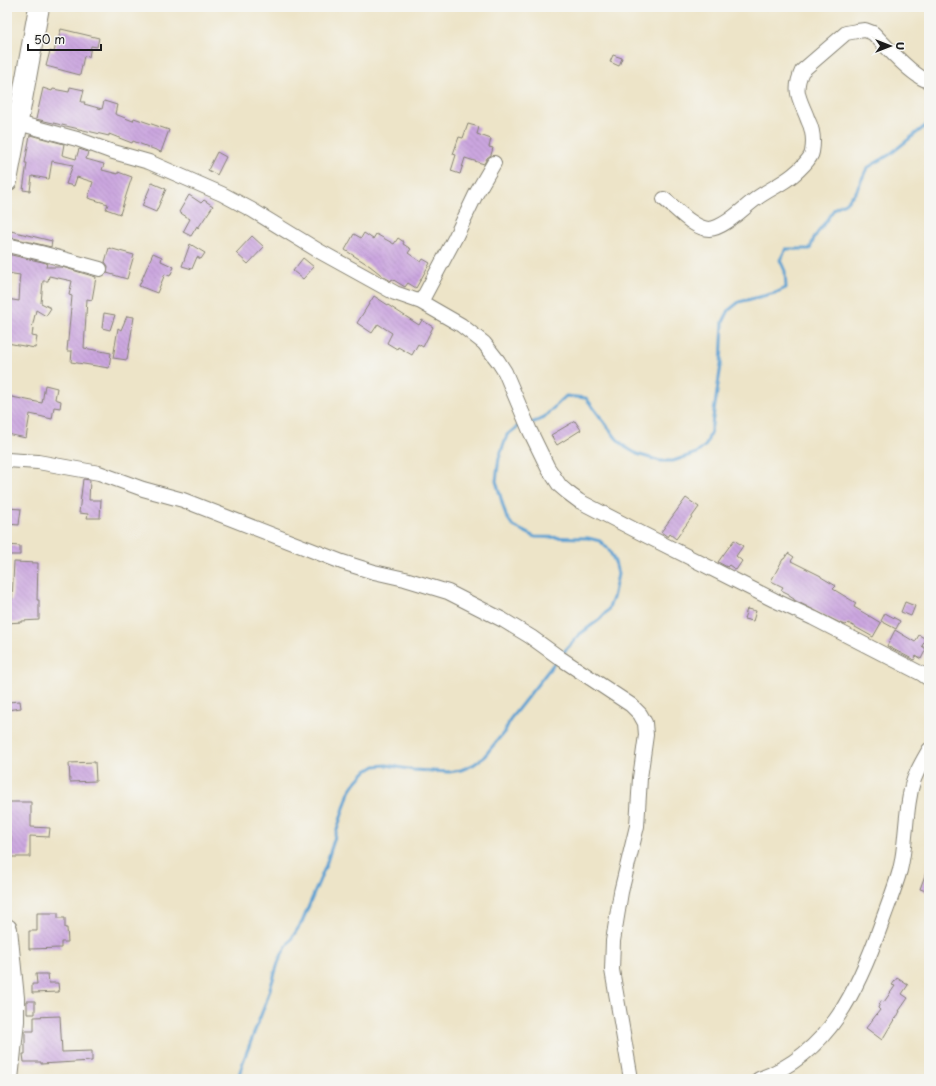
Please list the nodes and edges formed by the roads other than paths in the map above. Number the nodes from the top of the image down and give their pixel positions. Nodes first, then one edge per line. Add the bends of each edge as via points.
1 (39, 7) edge
2 (929, 81) edge
3 (18, 123) junction
4 (494, 163) dead end
5 (7, 181) edge
6 (664, 199) dead end
7 (7, 246) edge
8 (100, 269) dead end
9 (421, 302) junction
10 (7, 460) edge
11 (929, 679) edge
12 (929, 750) edge
13 (7, 929) edge
14 (8, 1079) edge
15 (631, 1079) edge
16 (759, 1079) edge

1 - 3 highway
2 - 6 street via 914,73 873,33 865,30 846,33 802,71 798,79 796,90 813,138 812,155 804,165 716,228 707,229 695,224
3 - 5 highway
3 - 9 street via 77,139 171,171 234,200 396,293
4 - 9 street
7 - 8 street
9 - 11 street via 462,325 484,343 505,372 548,468 560,486 579,501
10 - 15 street via 38,462 99,473 183,500 342,562 448,592 531,637 631,705 645,722 646,735 637,826 613,941 612,970
12 - 16 street via 916,774 910,794 900,870 854,992 820,1039 798,1059
13 - 14 highway via 14,998

